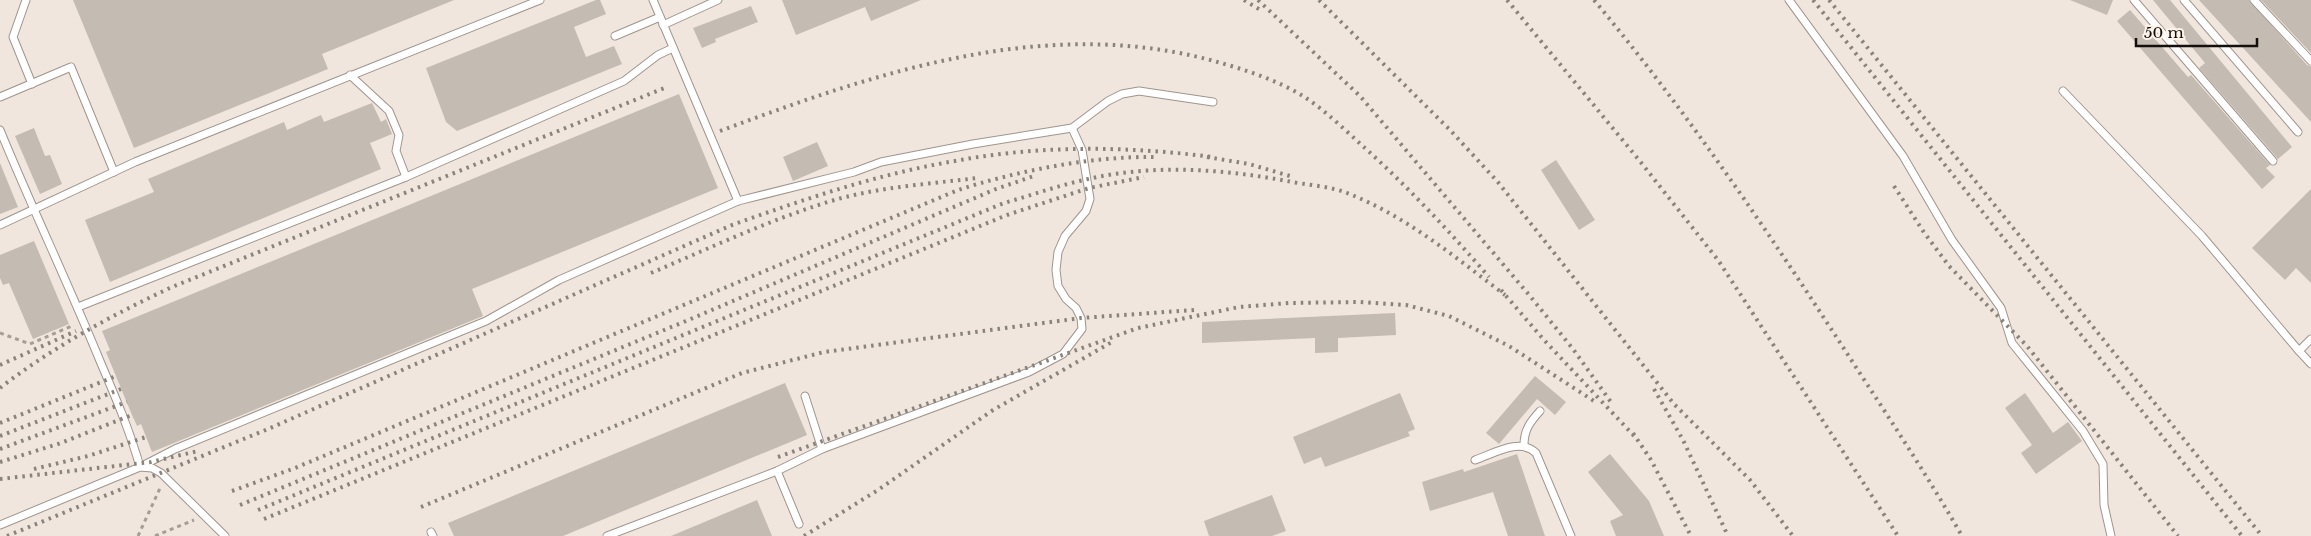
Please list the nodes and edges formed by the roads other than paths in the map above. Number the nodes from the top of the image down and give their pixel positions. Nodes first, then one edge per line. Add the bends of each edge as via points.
1 (26, 0) edge
2 (540, 0) edge
3 (653, 0) edge
4 (718, 0) edge
5 (1789, 0) edge
6 (2134, 0) edge
7 (2184, 0) edge
8 (2254, 0) edge
9 (660, 17) junction
10 (663, 25) junction
11 (615, 36) dead end
12 (673, 48) junction
13 (2311, 61) edge
14 (350, 75) junction
15 (32, 84) junction
16 (2063, 91) dead end
17 (0, 97) edge
18 (1213, 102) dead end
19 (1072, 128) junction
20 (0, 130) edge
21 (2298, 132) dead end
22 (2273, 161) dead end
23 (114, 172) junction
24 (406, 177) junction
25 (738, 201) junction
26 (33, 210) junction
27 (0, 225) edge
28 (78, 307) junction
29 (2311, 339) edge
30 (2299, 351) junction
31 (2311, 364) edge
32 (805, 396) dead end
33 (1540, 411) dead end
34 (1524, 446) junction
35 (822, 449) junction
36 (1475, 460) dead end
37 (140, 467) junction
38 (777, 471) junction
39 (799, 524) dead end
40 (0, 525) edge
41 (224, 536) edge
42 (608, 536) edge
43 (1571, 536) edge
44 (2111, 536) edge

1 - 15 lane via 13,37
2 - 14 lane
3 - 9 lane
4 - 10 lane
5 - 44 lane via 1903,156 1952,240 2001,308 2012,343 2083,431 2103,464 2104,505
6 - 22 lane
7 - 21 lane
8 - 13 lane
9 - 10 lane
9 - 11 lane
10 - 12 lane
12 - 24 lane via 658,54 624,81
12 - 25 lane
14 - 23 lane
14 - 24 lane via 389,111 399,135 396,150
15 - 17 lane
15 - 23 lane via 71,67
16 - 30 lane via 2202,236
18 - 19 lane via 1139,91 1122,94
19 - 25 lane via 881,162 854,172
19 - 35 lane via 1082,150 1090,199 1086,211 1065,236 1058,252 1056,270 1058,286 1082,318 1082,329 1075,340 1063,354 1029,372
20 - 26 lane
23 - 26 lane
24 - 28 lane
25 - 37 lane via 558,280 486,321 175,449
26 - 27 lane
26 - 28 lane
28 - 37 lane via 133,442
29 - 30 lane
30 - 31 lane
32 - 35 lane
33 - 34 lane via 1528,426
34 - 36 lane
34 - 43 lane via 1536,453
35 - 38 lane
37 - 40 lane
37 - 41 lane via 152,468 165,477
38 - 39 lane
38 - 42 lane

